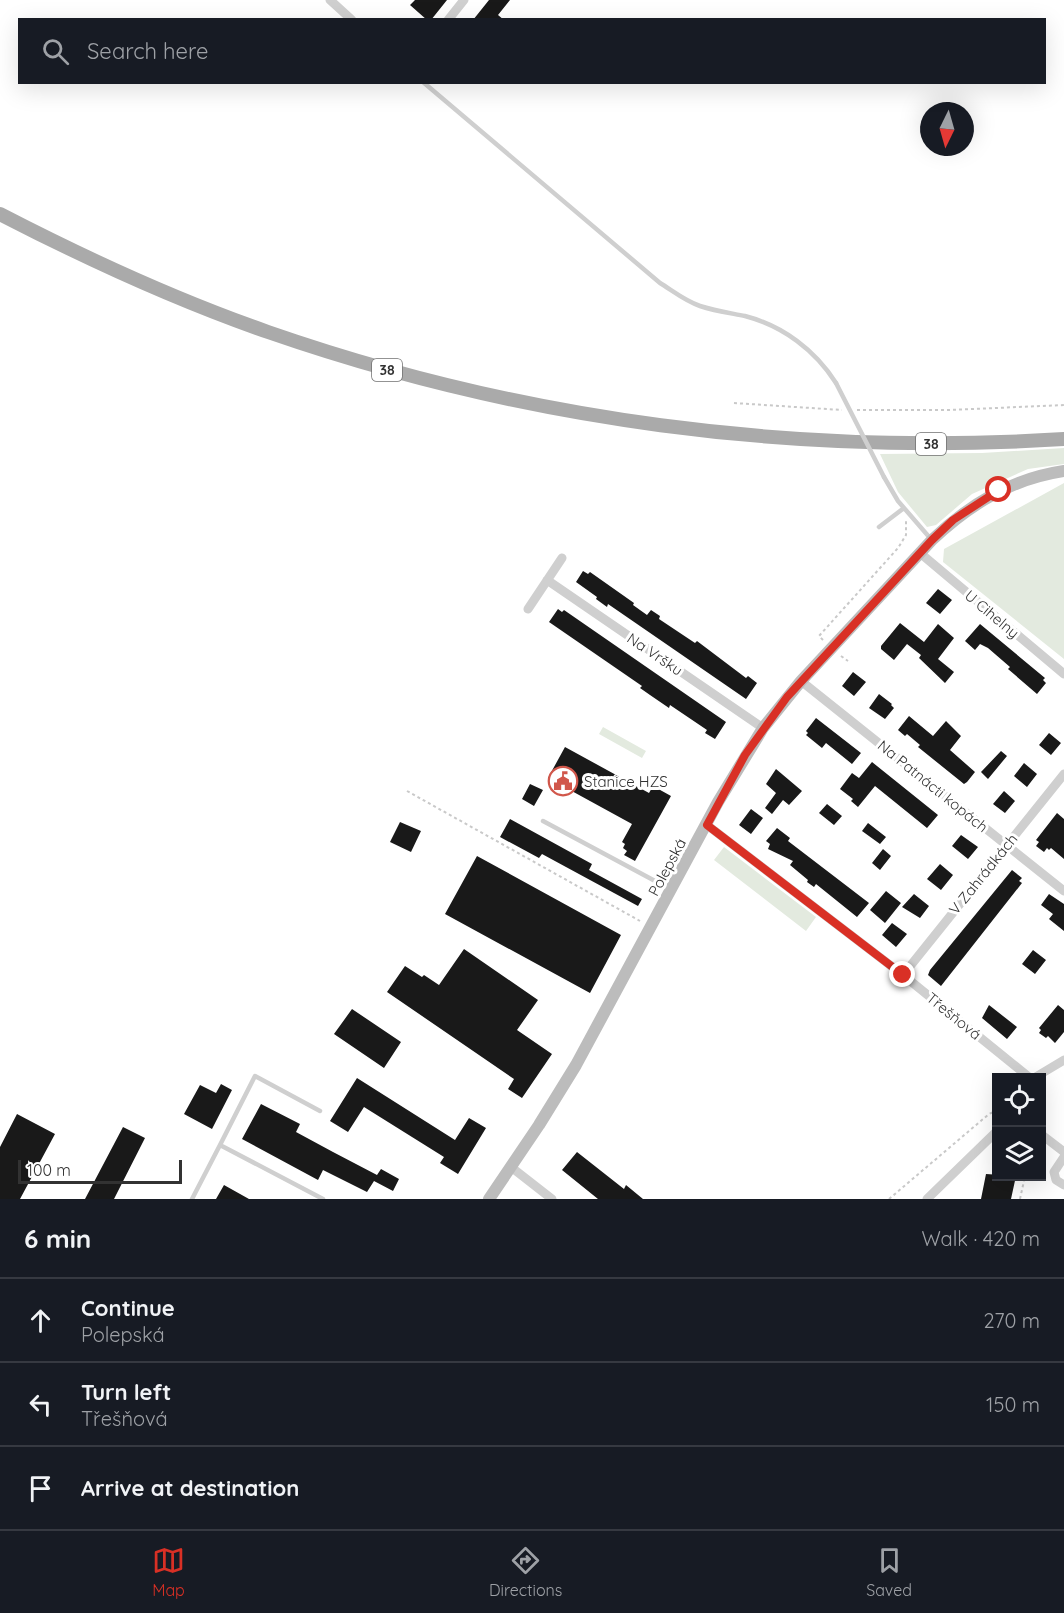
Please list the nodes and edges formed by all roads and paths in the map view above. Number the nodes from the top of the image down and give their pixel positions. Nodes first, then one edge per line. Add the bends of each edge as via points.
1 (330, 0) edge
2 (464, 0) edge
3 (350, 18) edge
4 (450, 18) edge
5 (425, 84) edge
6 (0, 214) edge
7 (734, 403) dead end
8 (1064, 405) edge
9 (1064, 439) edge
10 (1064, 471) edge
11 (904, 508) junction
12 (879, 527) dead end
13 (932, 540) junction
14 (920, 553) junction
15 (562, 558) dead end
16 (548, 580) junction
17 (528, 609) dead end
18 (832, 648) junction
19 (848, 661) dead end
20 (1064, 674) edge
21 (801, 681) junction
22 (763, 728) junction
23 (1064, 774) edge
24 (407, 791) dead end
25 (543, 821) dead end
26 (707, 825) junction
27 (1007, 845) junction
28 (672, 890) junction
29 (1064, 891) edge
30 (652, 927) junction
31 (903, 975) junction
32 (1064, 1060) edge
33 (1027, 1073) edge
34 (1040, 1073) edge
35 (320, 1111) dead end
36 (992, 1113) edge
37 (992, 1136) edge
38 (1046, 1138) edge
39 (220, 1145) junction
40 (1064, 1152) edge
41 (1064, 1156) edge
42 (511, 1167) junction
43 (1023, 1181) edge
44 (1064, 1185) edge
45 (192, 1199) edge
46 (322, 1199) edge
47 (489, 1199) edge
48 (552, 1199) edge
49 (889, 1199) edge
50 (927, 1199) edge
51 (1020, 1199) edge

1 - 3 street
2 - 4 street
5 - 11 lane, bridge via 660,283 694,304 755,319 783,332 817,358 836,383
6 - 9 main road, 38 via 143,284 256,328 376,367 508,400 590,416 798,440 939,444
7 - 8 path via 837,410
10 - 13 main road, Polepská via 1021,481 982,499
11 - 12 lane
11 - 13 lane
11 - 18 path via 906,529 902,543 819,636
13 - 14 main road, Polepská
14 - 18 main road, Polepská
14 - 20 street, U Cihelny
15 - 16 street
16 - 17 street
16 - 22 street, Na Vršku
18 - 19 path
18 - 21 main road, Polepská
21 - 22 main road, Polepská
21 - 27 street, Na Patnácti kopách
22 - 26 main road, Polepská
23 - 27 street, V Zahrádkách
24 - 30 path
25 - 28 lane
26 - 28 main road, Polepská
26 - 31 street, Třešňová
27 - 29 street, Na Patnácti kopách
27 - 31 street, V Zahrádkách
28 - 30 main road, Polepská
30 - 42 main road, Polepská via 576,1065
31 - 33 street, Třešňová
32 - 34 street
35 - 39 lane via 255,1076
36 - 49 path
37 - 50 street
38 - 40 street
39 - 45 lane
39 - 46 lane
41 - 44 street via 1054,1172 1056,1180
42 - 47 main road, Polepská
42 - 48 street
43 - 51 path

